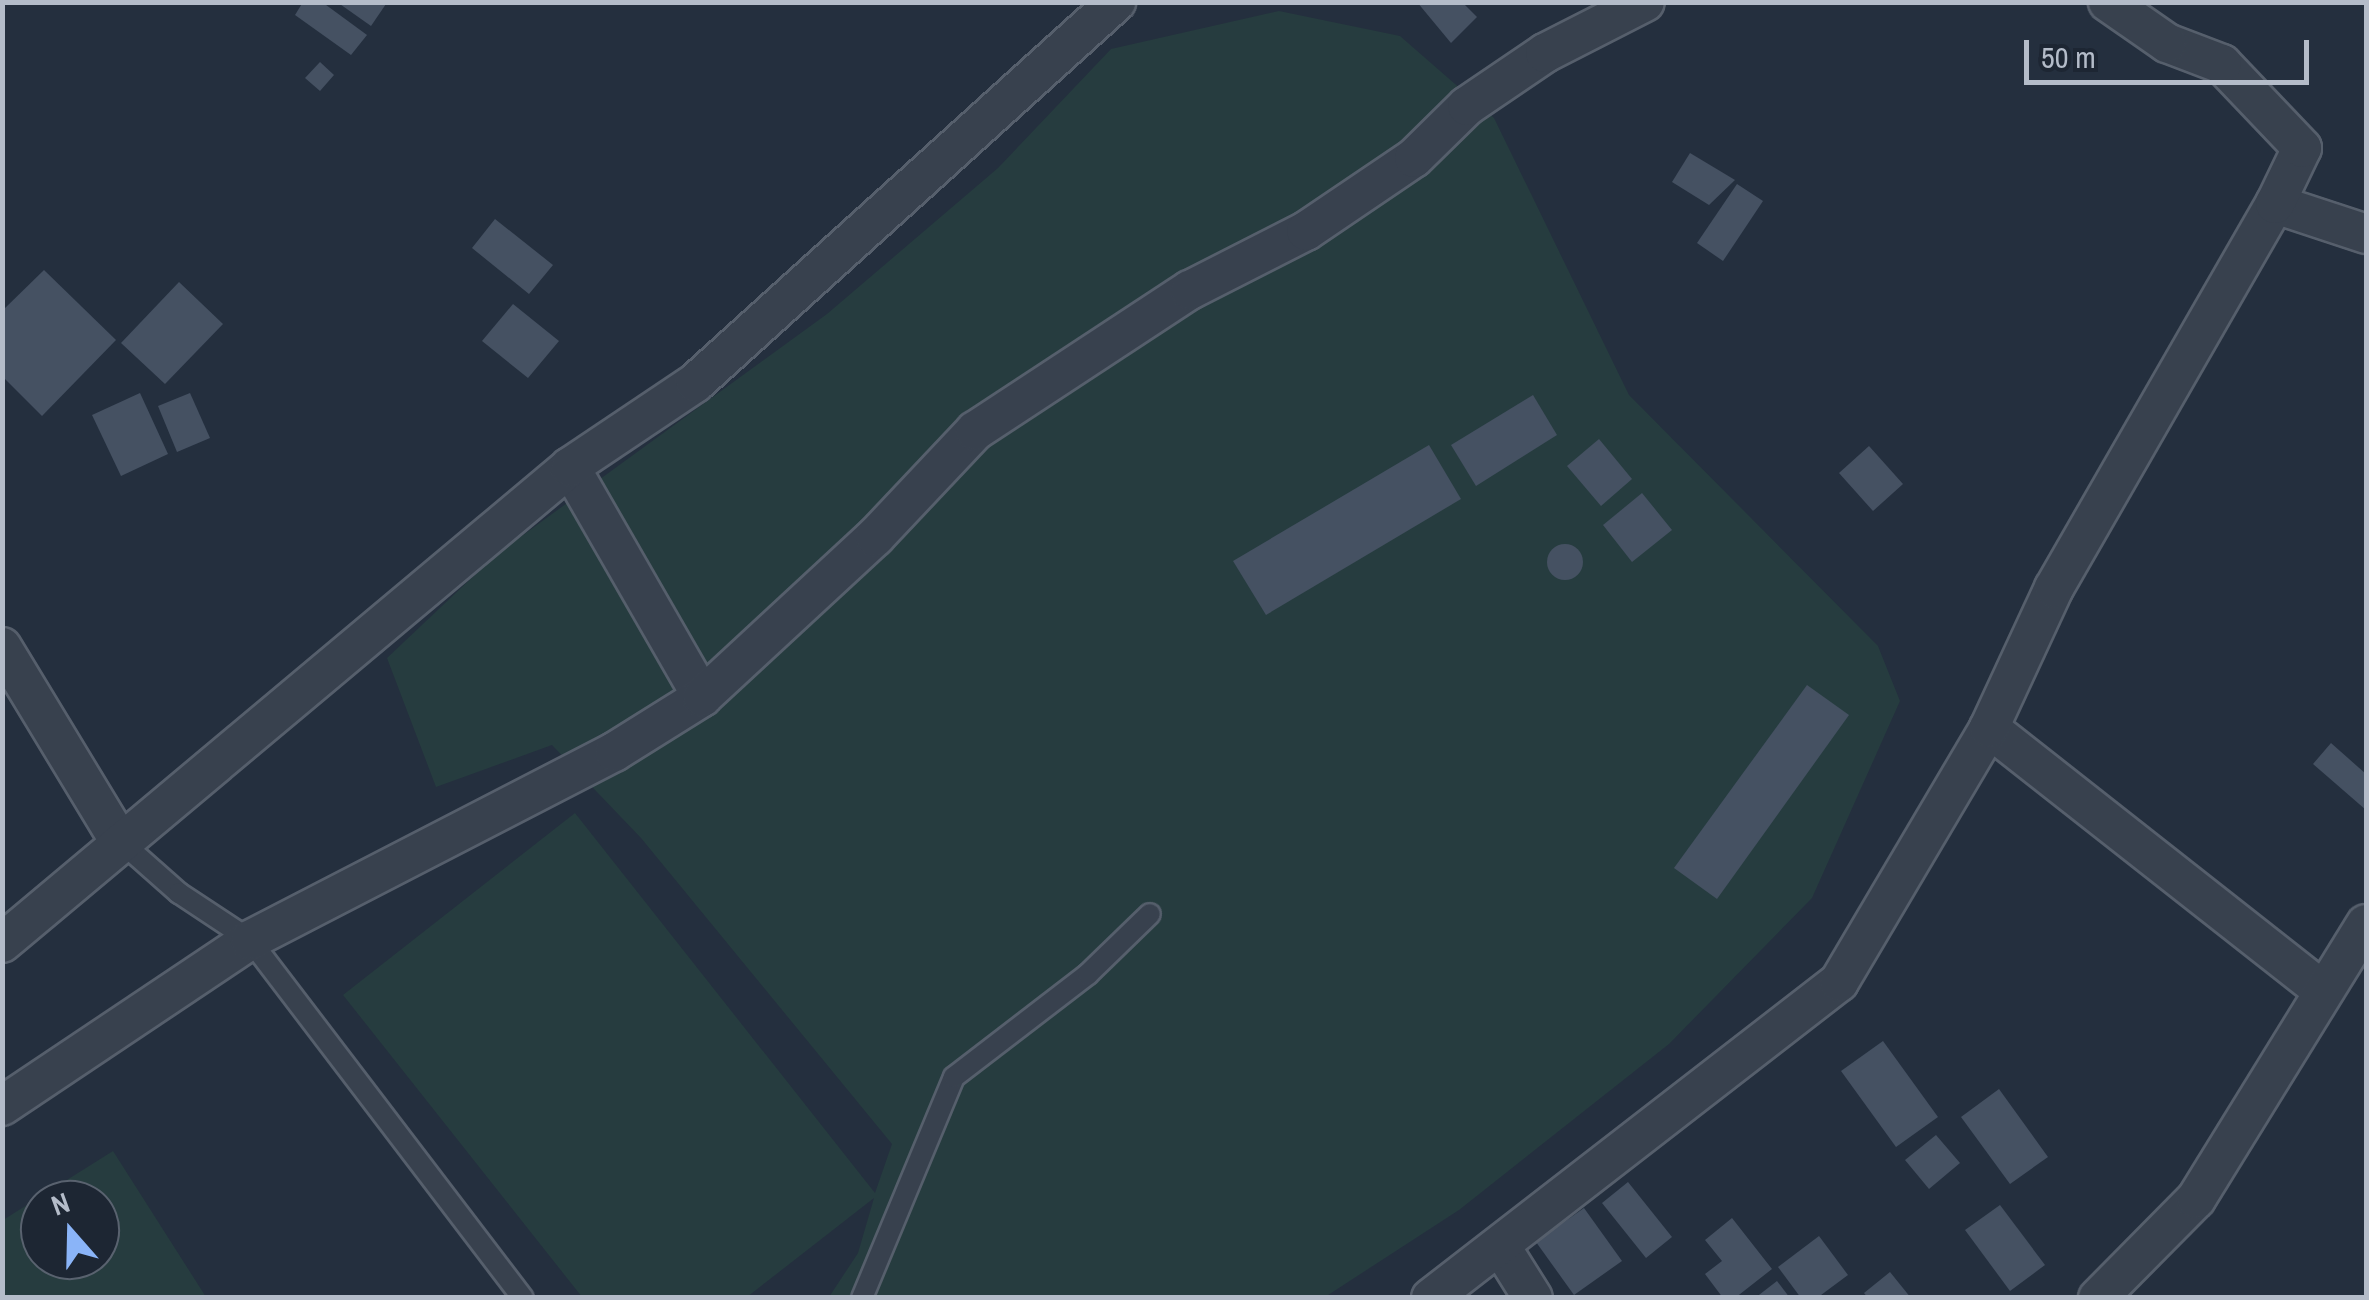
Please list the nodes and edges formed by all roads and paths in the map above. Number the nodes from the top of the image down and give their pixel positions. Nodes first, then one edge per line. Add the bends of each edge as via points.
1 (1116, 2) edge
2 (1644, 2) edge
3 (2108, 2) edge
4 (2275, 204) junction
5 (2366, 234) edge
6 (570, 468) junction
7 (2, 647) edge
8 (702, 697) junction
9 (1988, 728) junction
10 (119, 840) junction
11 (1150, 914) dead end
12 (2366, 924) edge
13 (250, 940) junction
14 (2, 943) edge
15 (2322, 990) junction
16 (2, 1106) edge
17 (1501, 1247) junction
18 (523, 1298) edge
19 (862, 1298) edge
20 (1431, 1298) edge
21 (1533, 1298) edge
22 (2098, 1298) edge

1 - 6 street via 695,383
2 - 8 street via 1545,52 1467,106 1414,158 1306,231 1190,290 976,431
3 - 4 street via 2167,43 2222,64 2302,148
4 - 5 street
4 - 9 street via 2054,588
6 - 8 street
6 - 10 street via 424,595
7 - 10 street
8 - 13 street via 614,752
9 - 15 street
9 - 17 street via 1839,982
10 - 13 lane via 180,893
10 - 14 street
11 - 19 lane via 1088,974 954,1077
12 - 15 street
13 - 16 street
13 - 18 lane
15 - 22 street via 2196,1199
17 - 20 street
17 - 21 street

